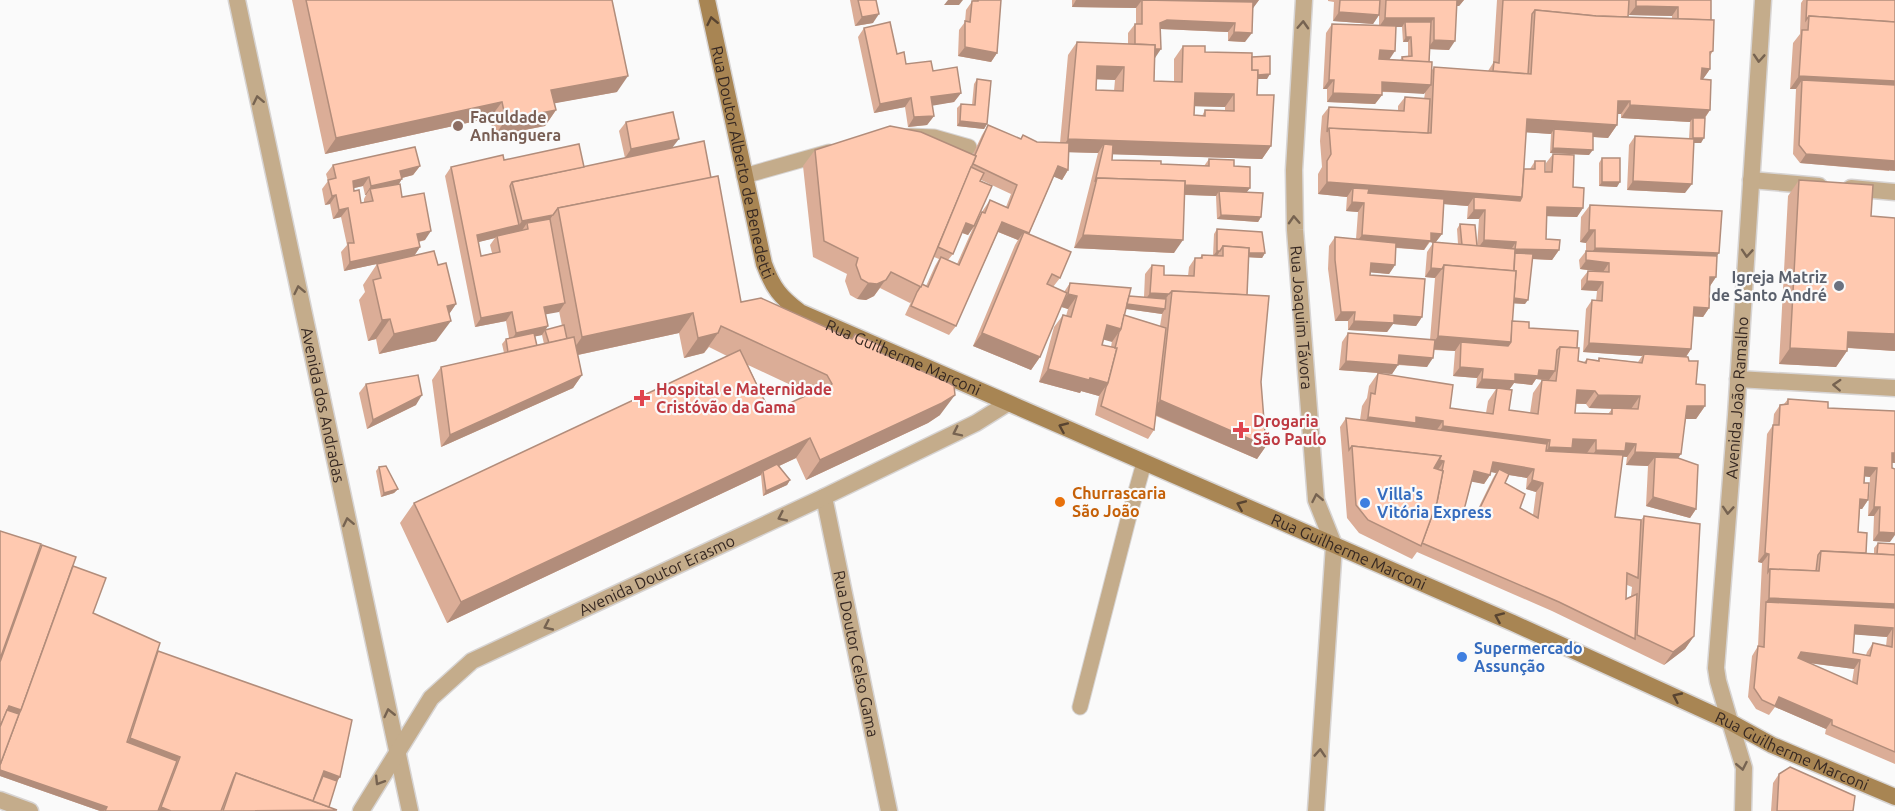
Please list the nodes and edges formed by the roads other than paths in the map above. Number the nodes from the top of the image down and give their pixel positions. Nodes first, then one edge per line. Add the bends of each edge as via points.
1 (237, 0) edge
2 (707, 0) edge
3 (1304, 0) edge
4 (1763, 0) edge
5 (900, 136) edge
6 (969, 147) dead end
7 (843, 148) edge
8 (744, 176) junction
9 (1751, 180) junction
10 (1895, 192) edge
11 (800, 312) joint
12 (1738, 379) junction
13 (1895, 388) edge
14 (1008, 403) junction
15 (1144, 463) junction
16 (824, 497) junction
17 (1334, 545) junction
18 (1080, 707) dead end
19 (1730, 722) junction
20 (398, 752) junction
21 (1895, 797) edge
22 (0, 800) edge
23 (30, 811) edge
24 (361, 811) edge
25 (410, 811) edge
26 (889, 811) edge
27 (1316, 811) edge
28 (1743, 811) edge

20 -> 1 street, Avenida dos Andradas
8 -> 2 main road, Rua Doutor Alberto de Benedetti
17 -> 3 street, Rua Joaquim Távora via 1316,500 1295,230 1294,170
4 -> 9 street, Avenida João Ramalho
5 - 6 lane via 934,137
7 - 8 lane
8 - 11 main road, Rua Doutor Alberto de Benedetti via 772,284
9 - 10 street
9 -> 12 street, Avenida João Ramalho
11 - 14 main road, Rua Guilherme Marconi
13 -> 12 street
12 -> 19 street, Avenida João Ramalho via 1716,668
15 -> 14 main road, Rua Guilherme Marconi
14 -> 16 street, Avenida Doutor Erasmo via 976,423
17 -> 15 main road, Rua Guilherme Marconi
15 - 18 lane
16 -> 20 street, Avenida Doutor Erasmo via 472,661 431,698
16 - 26 street, Rua Doutor Celso Gama
19 -> 17 main road, Rua Guilherme Marconi
27 -> 17 street, Rua Joaquim Távora
19 - 21 main road, Rua Guilherme Marconi via 1772,745
19 -> 28 street, Avenida João Ramalho via 1744,768
20 -> 24 street, Avenida Doutor Erasmo
20 - 25 street, Avenida dos Andradas
22 - 23 street

